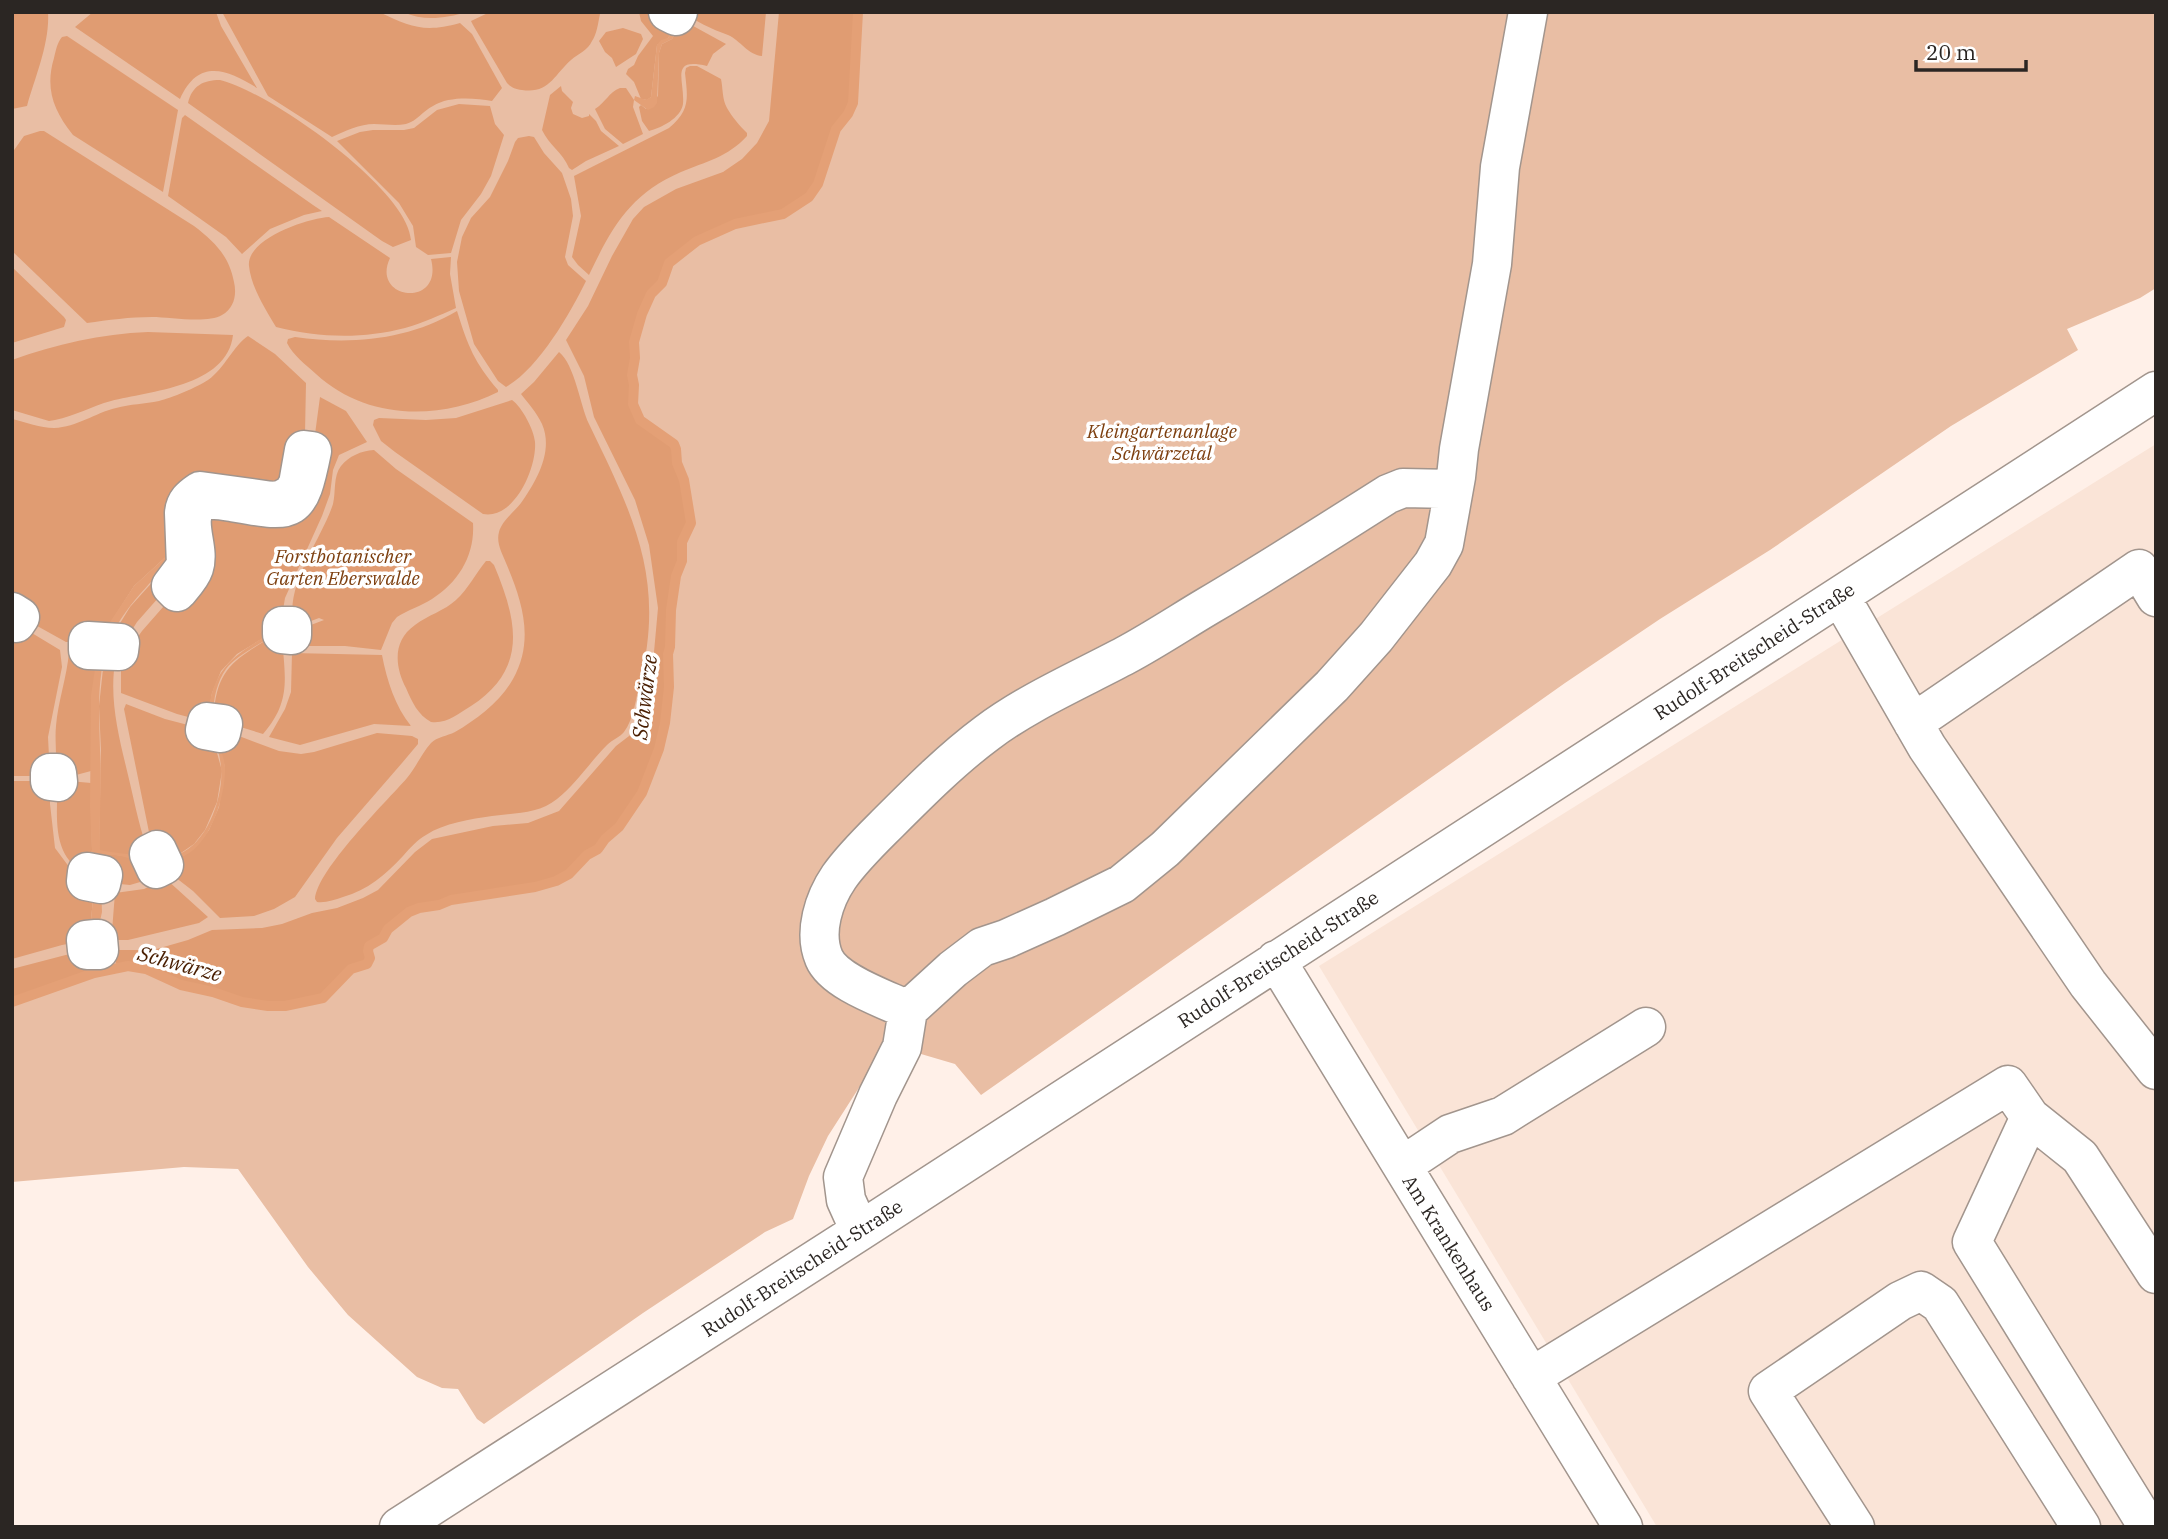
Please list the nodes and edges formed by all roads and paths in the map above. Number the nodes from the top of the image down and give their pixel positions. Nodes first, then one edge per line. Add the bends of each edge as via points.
1 (668, 12) edge
2 (678, 12) edge
3 (1528, 12) edge
4 (2156, 391) edge
5 (313, 452) joint
6 (1453, 489) junction
7 (1840, 596) junction
8 (2156, 597) edge
9 (12, 612) edge
10 (12, 621) edge
11 (1913, 723) junction
12 (1276, 960) junction
13 (908, 1010) junction
14 (1646, 1027) dead end
15 (2152, 1058) edge
16 (2030, 1117) junction
17 (1402, 1166) junction
18 (860, 1231) junction
19 (2156, 1273) edge
20 (1531, 1377) junction
21 (399, 1527) edge
22 (1623, 1527) edge
23 (1855, 1527) edge
24 (2081, 1527) edge
25 (2148, 1527) edge

1 - 2 street via 676,16
3 - 6 street via 1500,167 1492,264
4 - 7 street, Rudolf-Breitscheid-Straße
5 - 5 street via 303,491 289,506 271,510 221,500 199,501 191,517 194,568 177,592 171,586 186,566 184,509 194,495 200,491 281,500 298,484 304,450
6 - 13 street via 1444,544 1376,637 1165,849 1122,884 982,947
6 - 13 street via 1403,488 1388,494 1244,585 987,732 917,794 838,877 820,921 823,956 829,966
7 - 11 street
7 - 12 street, Rudolf-Breitscheid-Straße
8 - 11 street via 2139,569
9 - 10 street via 20,617 16,623
11 - 15 street via 2088,984
12 - 17 street, Am Krankenhaus
12 - 18 street, Rudolf-Breitscheid-Straße
13 - 18 street via 902,1047 843,1177 846,1200
14 - 17 street via 1503,1116 1450,1133
16 - 19 street via 2080,1157
16 - 20 street via 2008,1085
16 - 25 street via 1972,1242
17 - 20 street, Am Krankenhaus
18 - 21 street, Rudolf-Breitscheid-Straße
20 - 22 street, Am Krankenhaus
23 - 24 street via 1768,1391 1900,1301 1921,1292 1940,1304

